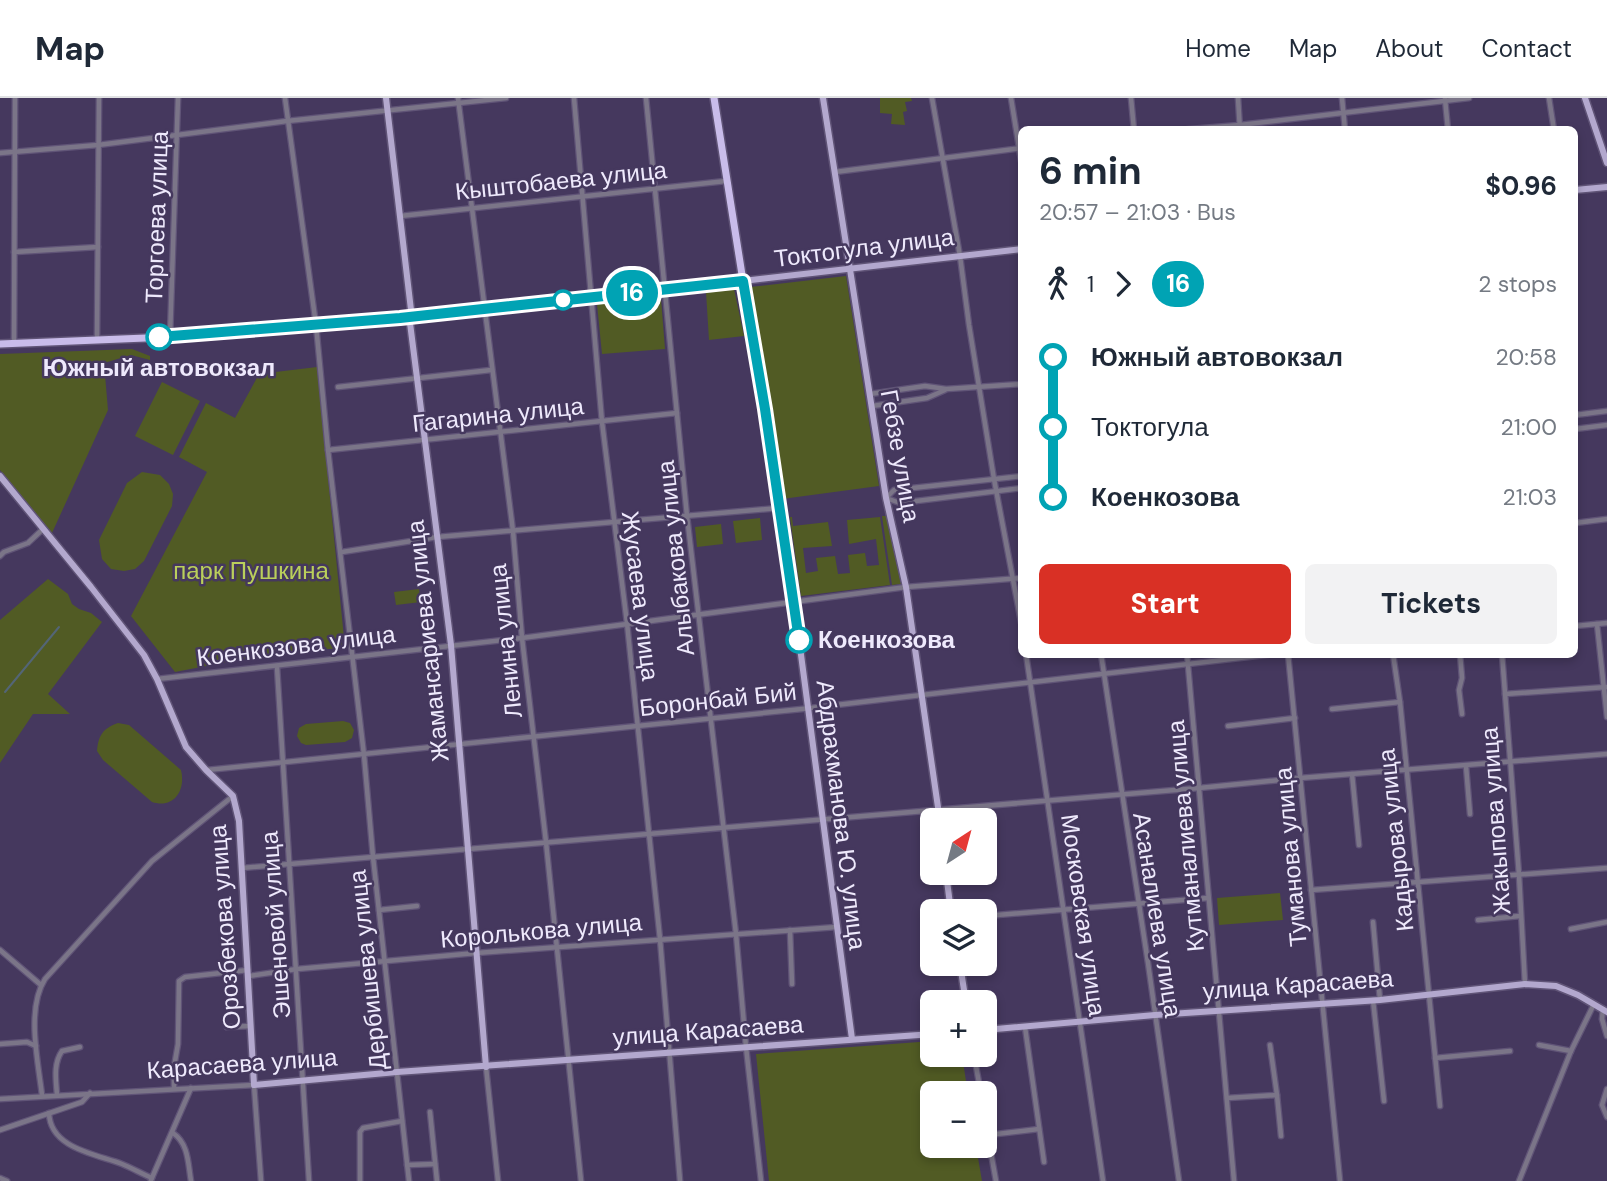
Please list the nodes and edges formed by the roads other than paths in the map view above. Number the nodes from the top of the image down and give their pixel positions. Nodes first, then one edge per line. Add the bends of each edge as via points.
1 (15, 98) edge
2 (99, 98) edge
3 (178, 98) edge
4 (285, 98) edge
5 (386, 98) edge
6 (506, 98) edge
7 (574, 98) edge
8 (646, 98) edge
9 (714, 98) edge
10 (822, 98) edge
11 (932, 98) edge
12 (1011, 98) edge
13 (1131, 98) edge
14 (1238, 98) edge
15 (1342, 98) edge
16 (1468, 98) edge
17 (1549, 98) edge
18 (1585, 98) edge
19 (1445, 99) edge
20 (458, 101) edge
21 (387, 112) junction
22 (1343, 113) junction
23 (287, 121) junction
24 (1134, 126) edge
25 (1240, 126) edge
26 (1247, 126) edge
27 (1345, 126) edge
28 (1448, 126) edge
29 (1553, 126) edge
30 (177, 135) junction
31 (1018, 138) edge
32 (98, 145) junction
33 (1018, 149) edge
34 (15, 152) junction
35 (0, 153) edge
36 (943, 158) junction
37 (1607, 163) edge
38 (835, 172) junction
39 (726, 181) junction
40 (1607, 187) edge
41 (654, 190) junction
42 (1578, 190) edge
43 (583, 196) junction
44 (472, 207) junction
45 (400, 216) junction
46 (98, 247) junction
47 (1018, 249) edge
48 (14, 253) junction
49 (960, 256) junction
50 (849, 269) junction
51 (743, 281) junction
52 (665, 289) junction
53 (591, 297) junction
54 (484, 308) junction
55 (411, 316) junction
56 (316, 325) junction
57 (170, 337) junction
58 (97, 338) junction
59 (14, 343) junction
60 (0, 344) edge
61 (491, 370) junction
62 (417, 378) junction
63 (1018, 384) edge
64 (338, 387) dead end
65 (979, 388) junction
66 (946, 389) junction
67 (869, 394) junction
68 (871, 406) junction
69 (1607, 411) edge
70 (675, 413) junction
71 (1578, 415) edge
72 (602, 422) junction
73 (1607, 425) edge
74 (1578, 429) edge
75 (499, 432) junction
76 (424, 439) junction
77 (328, 450) junction
78 (0, 476) edge
79 (1018, 476) edge
80 (994, 479) junction
81 (1018, 488) edge
82 (997, 491) junction
83 (886, 498) junction
84 (780, 508) junction
85 (687, 516) junction
86 (1607, 519) edge
87 (614, 523) junction
88 (1578, 523) edge
89 (44, 529) junction
90 (513, 531) junction
91 (437, 537) junction
92 (341, 552) junction
93 (0, 556) edge
94 (1014, 578) junction
95 (1018, 578) edge
96 (906, 587) junction
97 (794, 602) junction
98 (1018, 602) edge
99 (699, 616) junction
100 (627, 623) junction
101 (1607, 623) edge
102 (1597, 624) junction
103 (1578, 626) edge
104 (522, 638) junction
105 (451, 645) junction
106 (351, 657) junction
107 (1028, 658) edge
108 (1102, 658) edge
109 (1187, 658) edge
110 (1246, 658) edge
111 (1288, 658) edge
112 (1394, 658) edge
113 (1460, 658) edge
114 (1502, 658) edge
115 (1188, 666) junction
116 (277, 667) junction
117 (1104, 676) junction
118 (157, 679) junction
119 (1031, 682) junction
120 (1606, 687) edge
121 (921, 694) junction
122 (1505, 694) junction
123 (1401, 702) junction
124 (809, 708) junction
125 (1332, 709) dead end
126 (1462, 714) dead end
127 (1607, 717) edge
128 (1295, 718) junction
129 (712, 719) junction
130 (638, 726) junction
131 (1228, 726) dead end
132 (534, 737) junction
133 (459, 745) junction
134 (1607, 754) edge
135 (364, 755) junction
136 (1509, 762) junction
137 (283, 763) junction
138 (1466, 766) junction
139 (206, 770) junction
140 (1406, 771) junction
141 (1352, 774) junction
142 (1300, 778) junction
143 (1199, 788) junction
144 (1121, 795) junction
145 (233, 796) junction
146 (1049, 801) junction
147 (938, 808) edge
148 (963, 808) edge
149 (920, 812) edge
150 (1469, 814) dead end
151 (823, 820) junction
152 (724, 828) junction
153 (649, 834) junction
154 (546, 842) junction
155 (1359, 845) dead end
156 (467, 849) junction
157 (373, 857) junction
158 (290, 864) junction
159 (242, 868) junction
160 (1607, 869) edge
161 (1519, 875) junction
162 (1417, 882) junction
163 (1311, 890) junction
164 (1208, 898) junction
165 (1139, 904) junction
166 (417, 906) dead end
167 (379, 910) junction
168 (1065, 910) junction
169 (997, 915) edge
170 (1520, 916) junction
171 (1478, 920) dead end
172 (1373, 922) dead end
173 (1607, 922) edge
174 (837, 927) junction
175 (1571, 929) dead end
176 (790, 930) junction
177 (736, 934) junction
178 (660, 939) junction
179 (557, 947) junction
180 (0, 950) edge
181 (476, 953) junction
182 (385, 961) junction
183 (297, 969) junction
184 (249, 973) junction
185 (792, 984) dead end
186 (1525, 984) junction
187 (41, 985) junction
188 (1430, 994) junction
189 (1376, 1000) junction
190 (1322, 1002) junction
191 (1594, 1004) junction
192 (1220, 1010) junction
193 (1605, 1011) edge
194 (1155, 1015) junction
195 (1080, 1022) junction
196 (251, 1026) junction
197 (228, 1027) dead end
198 (1025, 1027) junction
199 (997, 1029) edge
200 (920, 1035) edge
201 (1607, 1036) edge
202 (852, 1039) junction
203 (0, 1044) edge
204 (1270, 1045) dead end
205 (1539, 1045) dead end
206 (37, 1046) junction
207 (746, 1047) junction
208 (80, 1048) dead end
209 (1510, 1051) dead end
210 (1571, 1051) junction
211 (670, 1052) junction
212 (1435, 1058) junction
213 (568, 1061) junction
214 (486, 1067) junction
215 (397, 1072) junction
216 (304, 1082) junction
217 (254, 1085) junction
218 (174, 1088) junction
219 (191, 1088) junction
220 (1607, 1089) edge
221 (90, 1093) junction
222 (57, 1095) junction
223 (1277, 1095) junction
224 (42, 1096) junction
225 (1227, 1098) junction
226 (0, 1099) edge
227 (1384, 1101) dead end
228 (1440, 1106) dead end
229 (430, 1112) dead end
230 (49, 1113) junction
231 (1607, 1117) edge
232 (402, 1121) junction
233 (0, 1129) edge
234 (1039, 1129) junction
235 (173, 1133) junction
236 (997, 1134) edge
237 (1281, 1136) dead end
238 (992, 1158) edge
239 (1044, 1162) dead end
240 (435, 1164) junction
241 (407, 1165) junction
242 (0, 1178) edge
243 (152, 1180) edge
244 (7, 1181) edge
245 (191, 1181) edge
246 (261, 1181) edge
247 (309, 1181) edge
248 (360, 1181) edge
249 (409, 1181) edge
250 (437, 1181) edge
251 (498, 1181) edge
252 (581, 1181) edge
253 (680, 1181) edge
254 (761, 1181) edge
255 (996, 1181) edge
256 (1103, 1181) edge
257 (1179, 1181) edge
258 (1234, 1181) edge
259 (1340, 1181) edge
260 (1519, 1181) edge

1 - 34 street
2 - 32 street
3 - 30 street, Торгоева улица
4 - 23 street
5 - 21 main road, Жамансариева улица
6 - 20 street
7 - 43 street, Жусаева улица
8 - 41 street, Алыбакова улица
9 - 39 highway, Абдрахманова Ю. улица
10 - 38 main road, Гебзе улица
11 - 36 street
12 - 31 street
13 - 24 street
14 - 25 street
15 - 22 street
16 - 19 street
17 - 29 street
18 - 37 main road
19 - 22 street
19 - 28 street
20 - 21 street
20 - 44 street, Ленина улица
21 - 23 street
21 - 45 main road, Жамансариева улица
22 - 26 street
22 - 27 street
23 - 30 street
23 - 56 street
30 - 32 street
30 - 57 street, Торгоева улица
32 - 34 street
32 - 46 street
33 - 36 street
34 - 35 street
34 - 48 street
36 - 38 street
36 - 49 street
38 - 50 main road, Гебзе улица
39 - 41 street, Кыштобаева улица
39 - 51 highway, Абдрахманова Ю. улица
40 - 42 main road
41 - 43 street, Кыштобаева улица
41 - 52 street, Алыбакова улица
43 - 44 street, Кыштобаева улица
43 - 53 street, Жусаева улица
44 - 45 street, Кыштобаева улица
44 - 54 street, Ленина улица
45 - 55 main road, Жамансариева улица
46 - 48 street
46 - 58 street
47 - 49 main road, Токтогула улица
48 - 59 street
49 - 50 main road, Токтогула улица
49 - 65 street
50 - 51 main road, Токтогула улица
50 - 67 main road, Гебзе улица
51 - 52 highway, Токтогула улица
51 - 84 main road, Абдрахманова Ю. улица
52 - 53 highway, Токтогула улица
52 - 70 street, Алыбакова улица
53 - 54 highway, Токтогула улица
53 - 72 street, Жусаева улица
54 - 55 highway, Токтогула улица
54 - 61 street, Ленина улица
55 - 56 highway, Токтогула улица
55 - 62 main road, Жамансариева улица
56 - 57 highway, Токтогула улица
56 - 77 street
57 - 58 highway, Токтогула улица
58 - 59 highway, Токтогула улица
59 - 60 highway, Токтогула улица
61 - 62 street
61 - 75 street, Ленина улица
62 - 64 street
62 - 76 main road, Жамансариева улица
63 - 65 street
65 - 66 street
65 - 80 street
66 - 67 street via 925,386
66 - 68 street via 927,398
67 - 68 main road, Гебзе улица
68 - 83 main road, Гебзе улица
69 - 71 street
70 - 72 street, Гагарина улица
70 - 85 street, Алыбакова улица
72 - 75 street, Гагарина улица
72 - 87 street, Жусаева улица
73 - 74 street
75 - 76 street, Гагарина улица
75 - 90 street, Ленина улица
76 - 77 street, Гагарина улица
76 - 91 main road, Жамансариева улица
77 - 92 street
78 - 89 main road
79 - 80 street
80 - 82 street
80 - 83 street via 894,490
81 - 82 street
82 - 83 street via 900,503
82 - 94 street
83 - 96 main road, Гебзе улица
84 - 85 street
84 - 97 main road, Абдрахманова Ю. улица
85 - 87 street
85 - 99 street, Алыбакова улица
86 - 88 street
87 - 90 street
87 - 100 street, Жусаева улица
89 - 93 street via 28,543
89 - 118 main road via 144,655
90 - 91 street
90 - 104 street, Ленина улица
91 - 92 street
91 - 105 main road, Жамансариева улица
92 - 106 street
94 - 95 street, Коенкозова улица
94 - 96 street, Коенкозова улица
94 - 98 street
96 - 97 street, Коенкозова улица
96 - 121 main road, Гебзе улица
97 - 99 street, Коенкозова улица
97 - 124 main road, Абдрахманова Ю. улица
99 - 100 street, Коенкозова улица
99 - 129 street, Алыбакова улица
100 - 104 street, Коенкозова улица
100 - 130 street, Жусаева улица
101 - 102 street
102 - 103 street
102 - 120 street
104 - 105 street, Коенкозова улица
104 - 132 street, Ленина улица
105 - 106 street, Коенкозова улица
105 - 133 main road, Жамансариева улица
106 - 116 street, Коенкозова улица
106 - 135 street, Дербишева улица
107 - 119 street, Московская улица
108 - 117 street, Асаналиева улица
109 - 115 street, Кутманалиева улица
110 - 115 street, Боронбай Бий
111 - 128 street, Туманова улица
112 - 123 street, Кадырова улица
113 - 126 street
114 - 122 street, Жакыпова улица
115 - 117 street, Боронбай Бий
115 - 143 street, Кутманалиева улица
116 - 118 street, Коенкозова улица
116 - 137 street, Эшеновой улица
117 - 119 street, Боронбай Бий
117 - 144 street, Асаналиева улица
118 - 139 main road via 186,747
119 - 121 street, Боронбай Бий
119 - 146 street, Московская улица
120 - 122 street
120 - 127 street
121 - 124 street, Боронбай Бий
121 - 147 main road, Гебзе улица
122 - 136 street, Жакыпова улица
123 - 125 street
123 - 140 street, Кадырова улица
124 - 129 street, Боронбай Бий
124 - 151 main road, Абдрахманова Ю. улица
128 - 131 street
128 - 142 street, Туманова улица
129 - 130 street, Боронбай Бий
129 - 152 street, Алыбакова улица
130 - 132 street, Боронбай Бий
130 - 153 street, Жусаева улица
132 - 133 street, Боронбай Бий
132 - 154 street, Ленина улица
133 - 135 street, Боронбай Бий
133 - 156 main road, Жамансариева улица
134 - 136 street
135 - 137 street, Боронбай Бий
135 - 157 street, Дербишева улица
136 - 138 street
136 - 161 street, Жакыпова улица
137 - 139 street, Боронбай Бий
137 - 158 street, Эшеновой улица
138 - 140 street
138 - 150 street
139 - 145 main road
140 - 141 street
140 - 162 street, Кадырова улица
141 - 142 street
141 - 155 street
142 - 143 street
142 - 163 street, Туманова улица
143 - 144 street
143 - 164 street, Кутманалиева улица
144 - 146 street
144 - 165 street, Асаналиева улица
145 - 159 main road, Орозбекова улица
145 - 187 street via 152,861
146 - 148 street
146 - 168 street, Московская улица
149 - 151 street
151 - 152 street
151 - 174 main road, Абдрахманова Ю. улица
152 - 153 street
152 - 177 street, Алыбакова улица
153 - 154 street
153 - 178 street, Жусаева улица
154 - 156 street
154 - 179 street, Ленина улица
156 - 157 street
156 - 181 main road, Жамансариева улица
157 - 158 street
157 - 167 street, Дербишева улица
158 - 159 street
158 - 183 street, Эшеновой улица
159 - 184 main road, Орозбекова улица
160 - 161 street
161 - 162 street
161 - 170 street, Жакыпова улица
162 - 163 street
162 - 188 street, Кадырова улица
163 - 190 street, Туманова улица
164 - 165 street
164 - 192 street, Кутманалиева улица
165 - 168 street
165 - 194 street, Асаналиева улица
166 - 167 street
167 - 182 street, Дербишева улица
168 - 169 street
168 - 195 street, Московская улица
170 - 171 street
170 - 186 street, Жакыпова улица
172 - 189 street
173 - 175 street
174 - 176 street, Королькова улица
174 - 202 main road, Абдрахманова Ю. улица
176 - 177 street, Королькова улица
176 - 185 street
177 - 178 street, Королькова улица
177 - 207 street, Алыбакова улица
178 - 179 street, Королькова улица
178 - 211 street, Жусаева улица
179 - 181 street, Королькова улица
179 - 213 street, Ленина улица
180 - 187 street
181 - 182 street, Королькова улица
181 - 214 main road, Жамансариева улица
182 - 183 street, Королькова улица
182 - 215 street, Дербишева улица
183 - 184 street, Королькова улица
183 - 216 street, Эшеновой улица
184 - 196 main road, Орозбекова улица
184 - 218 street, Королькова улица via 179,981
186 - 188 main road, улица Карасаева
186 - 191 main road, улица Карасаева via 1556,986
187 - 206 street via 35,1010
188 - 189 main road, улица Карасаева
188 - 212 street, Кадырова улица
189 - 190 main road, улица Карасаева
189 - 227 street
190 - 192 main road, улица Карасаева
190 - 259 street, Туманова улица
191 - 193 main road, улица Карасаева
191 - 210 street
192 - 194 main road, улица Карасаева
192 - 225 street, Кутманалиева улица
193 - 201 street via 1602,1020
194 - 195 main road, улица Карасаева
194 - 257 street, Асаналиева улица
195 - 198 main road, улица Карасаева
195 - 256 street, Московская улица
196 - 197 street
196 - 217 main road, Орозбекова улица
198 - 199 main road, улица Карасаева
198 - 234 street
200 - 202 main road, улица Карасаева
202 - 207 main road, улица Карасаева
203 - 206 street
204 - 223 street
205 - 210 street
206 - 224 street
207 - 211 main road, улица Карасаева
207 - 254 street, Алыбакова улица
208 - 222 street via 59,1055
209 - 212 street
210 - 260 street
211 - 213 main road, улица Карасаева
211 - 253 street, Жусаева улица
212 - 228 street, Кадырова улица
213 - 214 main road, улица Карасаева
213 - 252 street, Ленина улица
214 - 215 main road, Карасаева улица
214 - 251 street, Жамансариева улица
215 - 216 main road, Карасаева улица
215 - 232 street, Дербишева улица
216 - 217 main road, Карасаева улица
216 - 247 street, Эшеновой улица
217 - 219 street, Карасаева улица
217 - 246 street, Орозбекова улица
218 - 219 street, Карасаева улица
218 - 221 street, Карасаева улица
219 - 235 street
220 - 231 street via 1602,1105
221 - 222 street, Карасаева улица
221 - 230 street via 82,1102
222 - 224 street, Карасаева улица
223 - 225 street
223 - 237 street
224 - 226 street, Карасаева улица
225 - 258 street, Кутманалиева улица
229 - 240 street
230 - 233 street
230 - 243 street via 55,1134 81,1151
232 - 241 street, Дербишева улица
232 - 248 street via 360,1132
234 - 236 street
234 - 239 street
235 - 243 street
235 - 245 street via 185,1145
238 - 255 street
240 - 241 street
240 - 250 street
241 - 249 street, Дербишева улица
242 - 244 street

